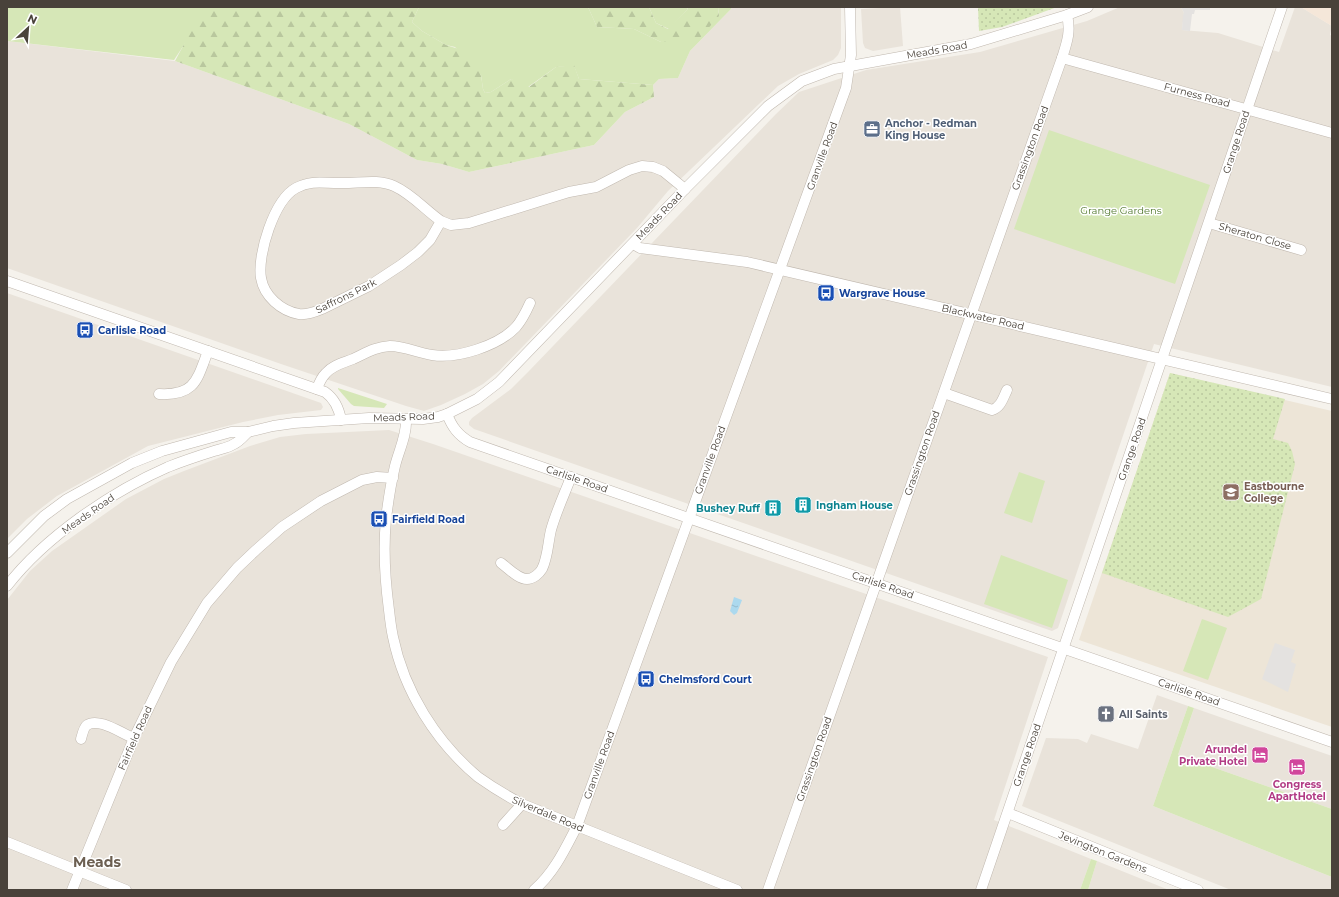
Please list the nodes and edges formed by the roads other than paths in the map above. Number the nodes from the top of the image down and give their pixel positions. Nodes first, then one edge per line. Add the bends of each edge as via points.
1 (850, 7) edge
2 (1088, 7) edge
3 (1282, 7) edge
4 (1067, 15) junction
5 (1062, 58) junction
6 (850, 66) junction
7 (1247, 109) junction
8 (1332, 133) edge
9 (685, 189) junction
10 (440, 221) junction
11 (1209, 223) junction
12 (633, 244) junction
13 (1301, 250) dead end
14 (780, 270) junction
15 (7, 281) edge
16 (530, 303) dead end
17 (971, 314) junction
18 (208, 351) junction
19 (1163, 359) junction
20 (317, 389) junction
21 (1007, 390) dead end
22 (944, 392) junction
23 (159, 394) dead end
24 (1332, 399) edge
25 (447, 414) junction
26 (406, 419) junction
27 (341, 420) junction
28 (248, 432) junction
29 (571, 477) junction
30 (393, 478) junction
31 (688, 518) junction
32 (7, 553) edge
33 (501, 563) dead end
34 (876, 583) junction
35 (7, 586) edge
36 (1064, 648) junction
37 (134, 738) junction
38 (81, 739) dead end
39 (1332, 742) edge
40 (522, 804) junction
41 (1008, 813) junction
42 (503, 825) dead end
43 (576, 826) junction
44 (7, 842) edge
45 (79, 872) junction
46 (72, 890) edge
47 (126, 890) edge
48 (534, 890) edge
49 (737, 890) edge
50 (768, 890) edge
51 (981, 890) edge
52 (1198, 890) edge

1 - 6 street, Granville Road
2 - 4 street, Meads Road
3 - 7 street, Grange Road
4 - 5 street, Grassington Road via 1070,26
4 - 6 street, Meads Road via 971,44
5 - 7 street, Furness Road
5 - 17 street, Grassington Road
6 - 9 street, Meads Road via 802,81 768,106
6 - 14 street, Granville Road via 846,88
7 - 8 street, Furness Road
7 - 11 street, Grange Road
9 - 10 street via 664,171 642,166 596,187 569,192 469,223 451,224
9 - 12 street, Meads Road
10 - 10 street, Saffrons Park via 430,240 401,265 369,286 322,309 306,314 292,312 271,298 262,284 260,266 276,211 288,194 303,185 319,182 386,183 402,191
11 - 13 street, Sheraton Close
11 - 19 street, Grange Road
12 - 14 street, Blackwater Road via 640,248 748,262
12 - 25 street, Meads Road via 499,382 477,399
14 - 17 street, Blackwater Road
14 - 31 street, Granville Road
15 - 18 street
16 - 20 street via 523,319 515,328 492,344 450,356 433,356 391,346 378,348 332,367
17 - 19 street, Blackwater Road
17 - 22 street, Grassington Road
18 - 20 street
18 - 23 street via 200,373 189,388 169,395
19 - 24 street, Blackwater Road
19 - 36 street, Grange Road
20 - 27 street via 333,399
21 - 22 street via 1001,405 992,410
22 - 34 street, Grassington Road
25 - 26 street, Meads Road via 423,419
25 - 29 street, Carlisle Road via 454,429 470,442
26 - 27 street, Meads Road
26 - 30 street, Silverdale Road
27 - 28 street, Meads Road via 294,423
28 - 32 street, Meads Road via 231,432 162,450 125,467 66,499 44,516
28 - 35 street, Meads Road via 234,444 152,474 107,500 56,536
29 - 31 street, Carlisle Road
29 - 33 street via 555,517 541,570 532,578 526,579 519,577
30 - 37 street, Fairfield Road via 377,476 362,480 321,501 282,527 246,559 207,603 171,662
30 - 40 street, Silverdale Road via 386,519 386,589 393,638 409,685 432,727 458,757 498,791
31 - 34 street, Carlisle Road
31 - 43 street, Granville Road
34 - 36 street, Carlisle Road
34 - 50 street, Grassington Road
36 - 39 street, Carlisle Road
36 - 41 street, Grange Road
37 - 38 street via 98,722 85,726
37 - 45 street, Fairfield Road
40 - 42 street
40 - 43 street, Silverdale Road
41 - 51 street, Grange Road
41 - 52 street, Jevington Gardens
43 - 48 street, Granville Road via 554,868
43 - 49 street, Silverdale Road
44 - 45 street
45 - 46 street, Fairfield Road
45 - 47 street

